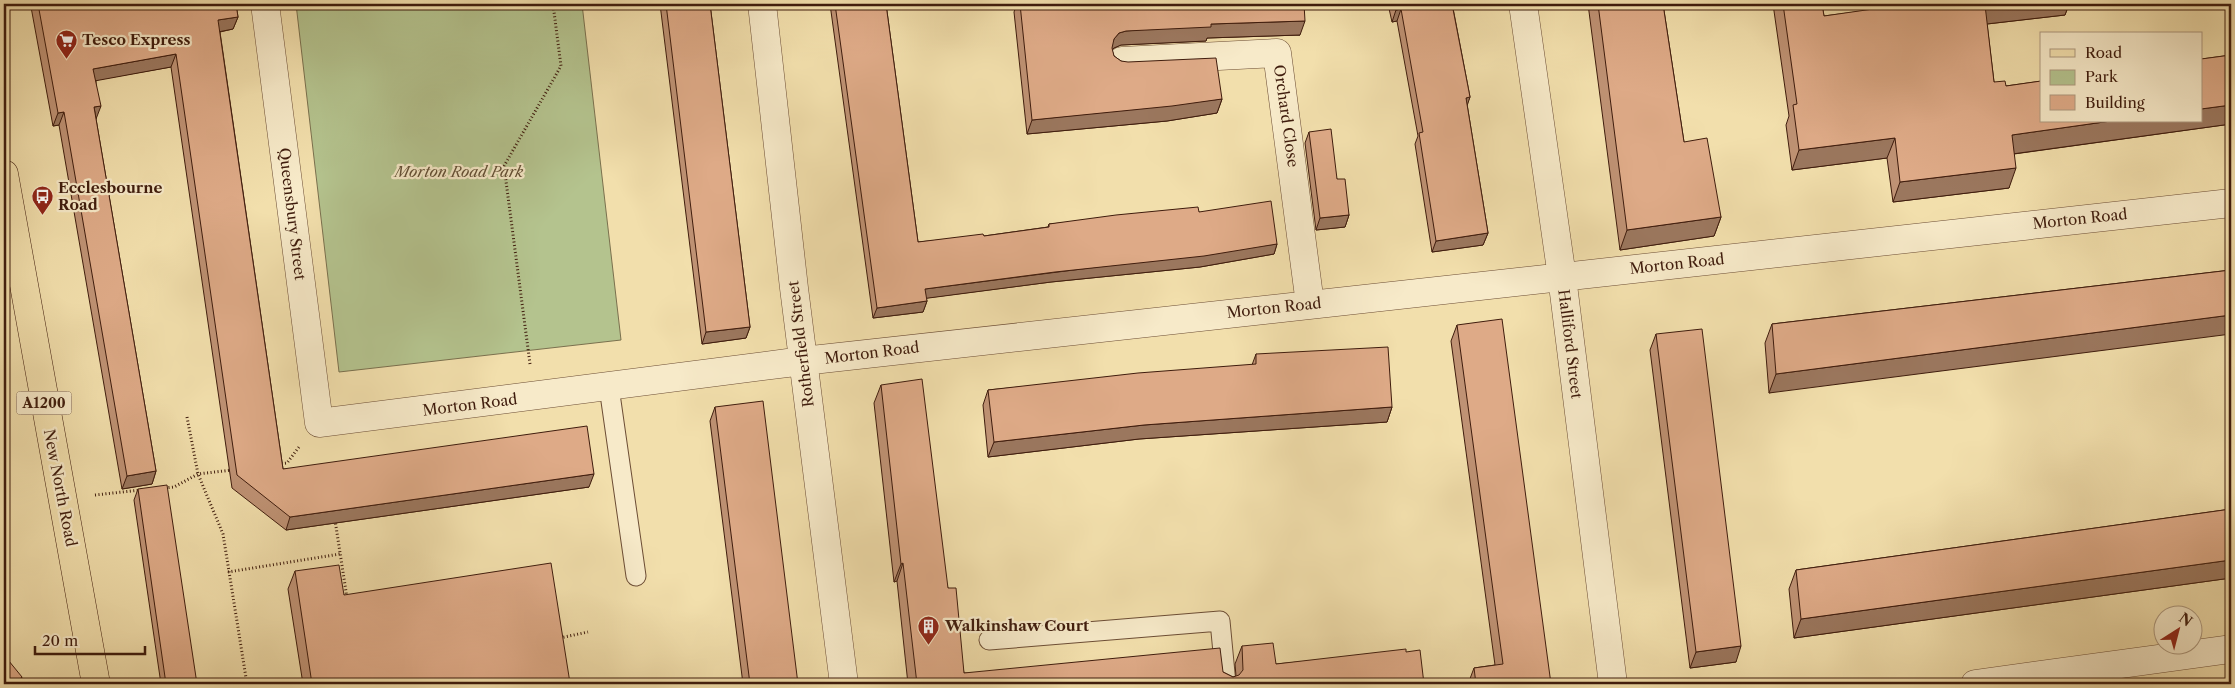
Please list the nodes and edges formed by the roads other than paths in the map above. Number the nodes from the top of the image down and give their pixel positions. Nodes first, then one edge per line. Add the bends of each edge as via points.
1 (265, 4) edge
2 (762, 4) edge
3 (1523, 4) edge
4 (1122, 61) edge
5 (4, 174) edge
6 (2231, 202) edge
7 (1562, 277) junction
8 (1310, 304) junction
9 (803, 361) junction
10 (609, 387) junction
11 (319, 423) joint
12 (636, 576) dead end
13 (989, 640) dead end
14 (2231, 649) edge
15 (2107, 675) edge
16 (96, 684) edge
17 (844, 684) edge
18 (1226, 684) edge
19 (1614, 684) edge
20 (1975, 684) edge

1 - 11 street, Queensbury Street
2 - 9 street, Rotherfield Street
3 - 7 street, Halliford Street
4 - 8 street, Orchard Close via 1277,53
5 - 16 main road, New North Road / A1200
6 - 7 street, Morton Road
7 - 8 street, Morton Road
7 - 19 street, Halliford Street
8 - 9 street, Morton Road
9 - 10 street, Morton Road
9 - 17 street, Rotherfield Street
10 - 11 street, Morton Road
10 - 12 lane
13 - 18 lane via 1220,621
14 - 15 street
15 - 20 street

